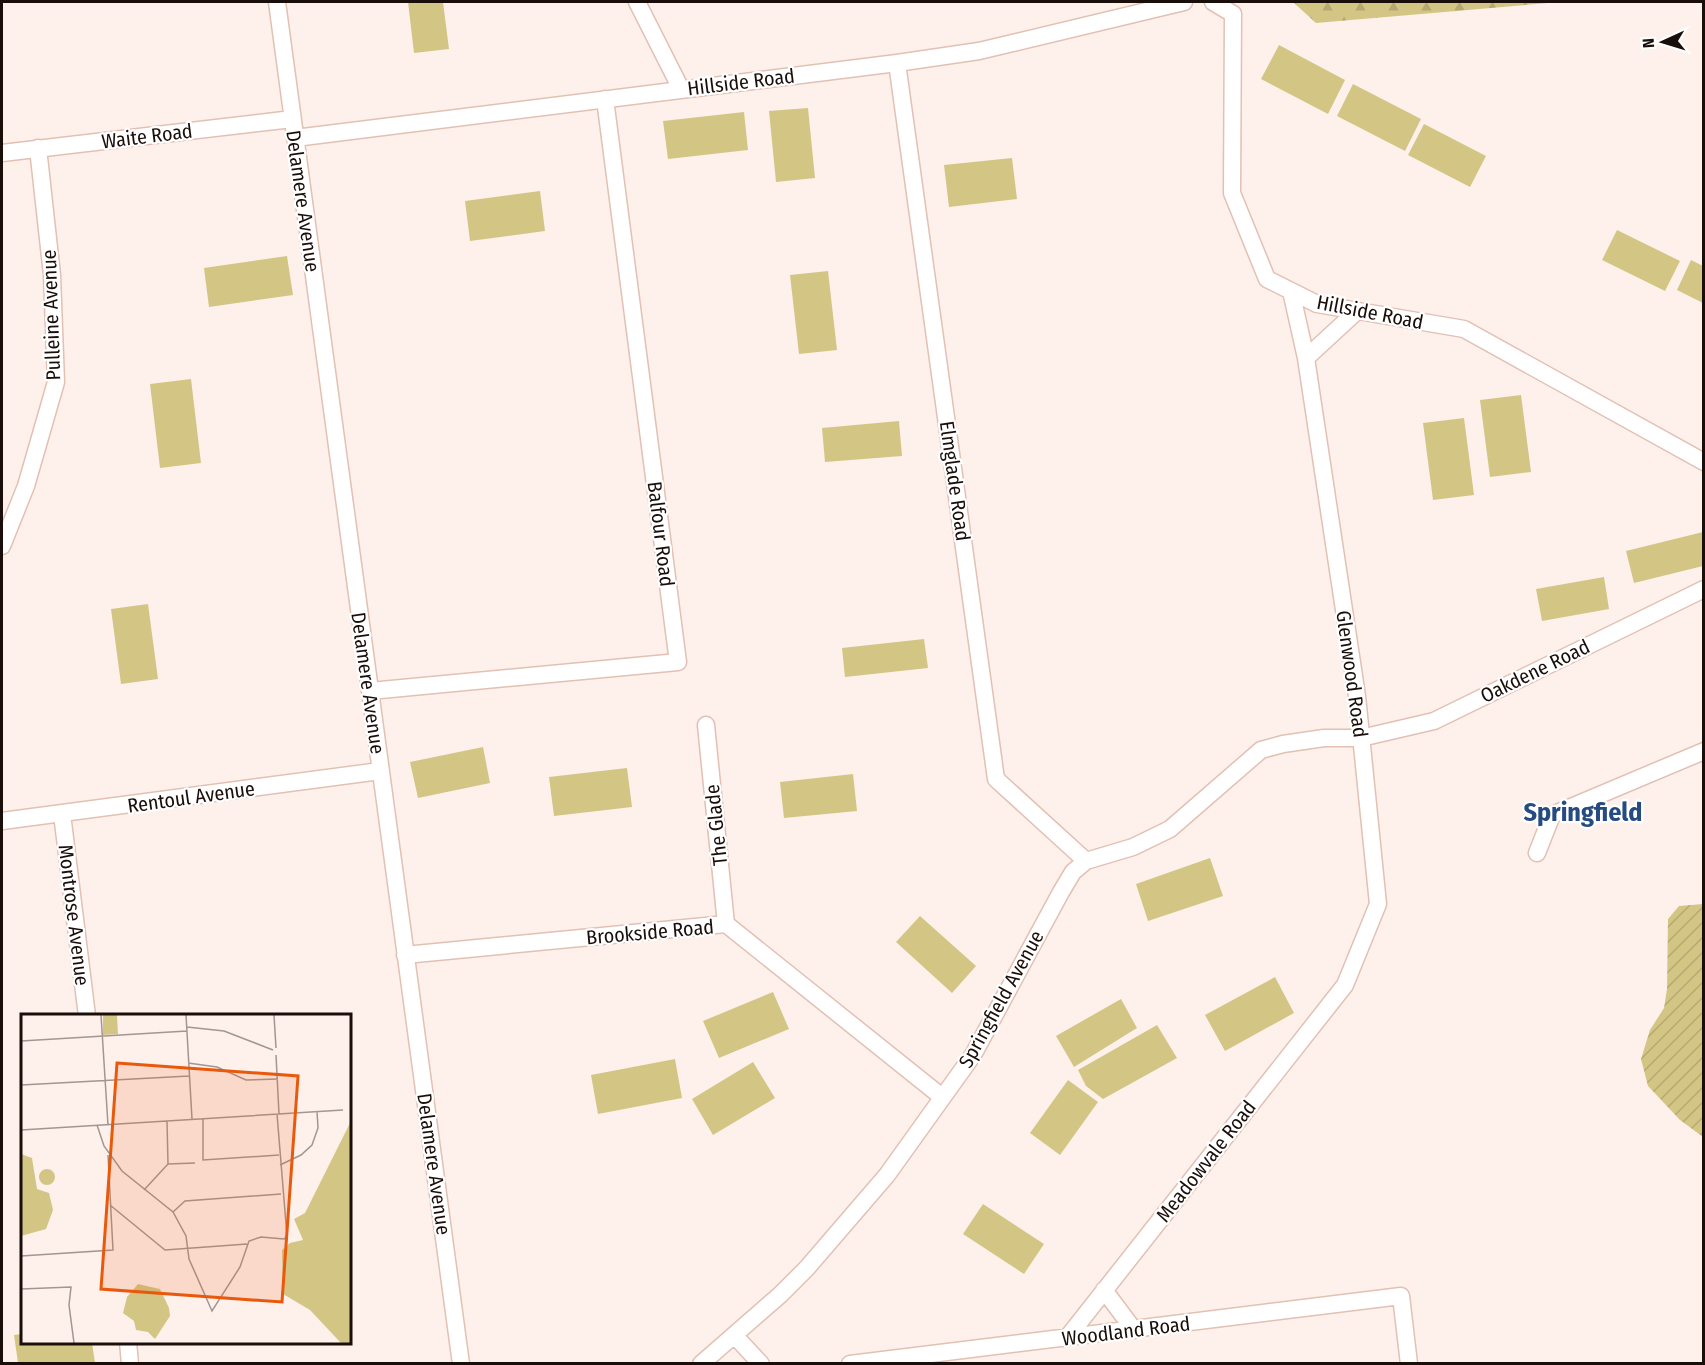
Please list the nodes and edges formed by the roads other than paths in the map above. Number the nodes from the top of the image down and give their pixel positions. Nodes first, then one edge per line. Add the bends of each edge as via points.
1 (277, 2) edge
2 (637, 2) edge
3 (1184, 2) edge
4 (1212, 2) edge
5 (897, 63) junction
6 (681, 89) junction
7 (605, 99) junction
8 (292, 119) junction
9 (295, 138) junction
10 (38, 148) junction
11 (2, 153) edge
12 (1291, 291) junction
13 (1357, 311) junction
14 (1306, 358) junction
15 (1704, 462) edge
16 (2, 546) edge
17 (1704, 589) edge
18 (370, 691) junction
19 (706, 725) dead end
20 (1361, 738) junction
21 (1704, 750) edge
22 (380, 771) junction
23 (62, 814) junction
24 (2, 821) edge
25 (1537, 853) dead end
26 (1086, 861) junction
27 (726, 924) junction
28 (405, 955) junction
29 (1346, 985) joint
30 (87, 1014) edge
31 (942, 1097) junction
32 (1104, 1290) junction
33 (1134, 1330) junction
34 (735, 1335) junction
35 (1067, 1338) junction
36 (128, 1344) edge
37 (130, 1364) edge
38 (461, 1364) edge
39 (701, 1364) edge
40 (761, 1364) edge
41 (850, 1364) edge
42 (1409, 1364) edge

1 - 8 street, Delamere Avenue
2 - 6 street
3 - 5 street, Hillside Road via 979,51
4 - 12 street, Hillside Road via 1233,14 1232,193 1267,279
5 - 6 street, Hillside Road
5 - 26 street, Elmglade Road via 996,778
6 - 7 street, Hillside Road
7 - 9 street, Hillside Road
7 - 18 street, Balfour Road via 678,662
8 - 9 street, Delamere Avenue
8 - 10 street, Waite Road
9 - 18 street, Delamere Avenue
10 - 11 street, Waite Road
10 - 16 street, Pulleine Avenue via 52,275 56,382 26,486
12 - 13 street, Hillside Road via 1317,304
12 - 14 street, Glenwood Road
13 - 14 street
13 - 15 street, Hillside Road via 1464,329
14 - 20 street, Glenwood Road
17 - 20 street, Oakdene Road via 1434,721
18 - 22 street, Delamere Avenue
19 - 27 street, The Glade
20 - 26 street via 1324,738 1261,750 1170,830 1133,847
20 - 29 street, Glenwood Road via 1378,904
21 - 25 street via 1552,815
22 - 23 street, Rentoul Avenue
22 - 28 street, Delamere Avenue
23 - 24 street, Rentoul Avenue
23 - 30 street, Montrose Avenue
26 - 31 street, Springfield Avenue via 1061,892 974,1055
27 - 28 street, Brookside Road
27 - 31 street, Brookside Road
28 - 38 street, Delamere Avenue
29 - 32 street, Meadowvale Road
31 - 34 street, Springfield Avenue via 887,1175 833,1239
32 - 33 street
32 - 35 street, Meadowvale Road
33 - 35 street, Woodland Road
33 - 42 street, Woodland Road via 1401,1296
34 - 39 street, Springfield Avenue
34 - 40 street
35 - 41 street, Woodland Road
36 - 37 street

